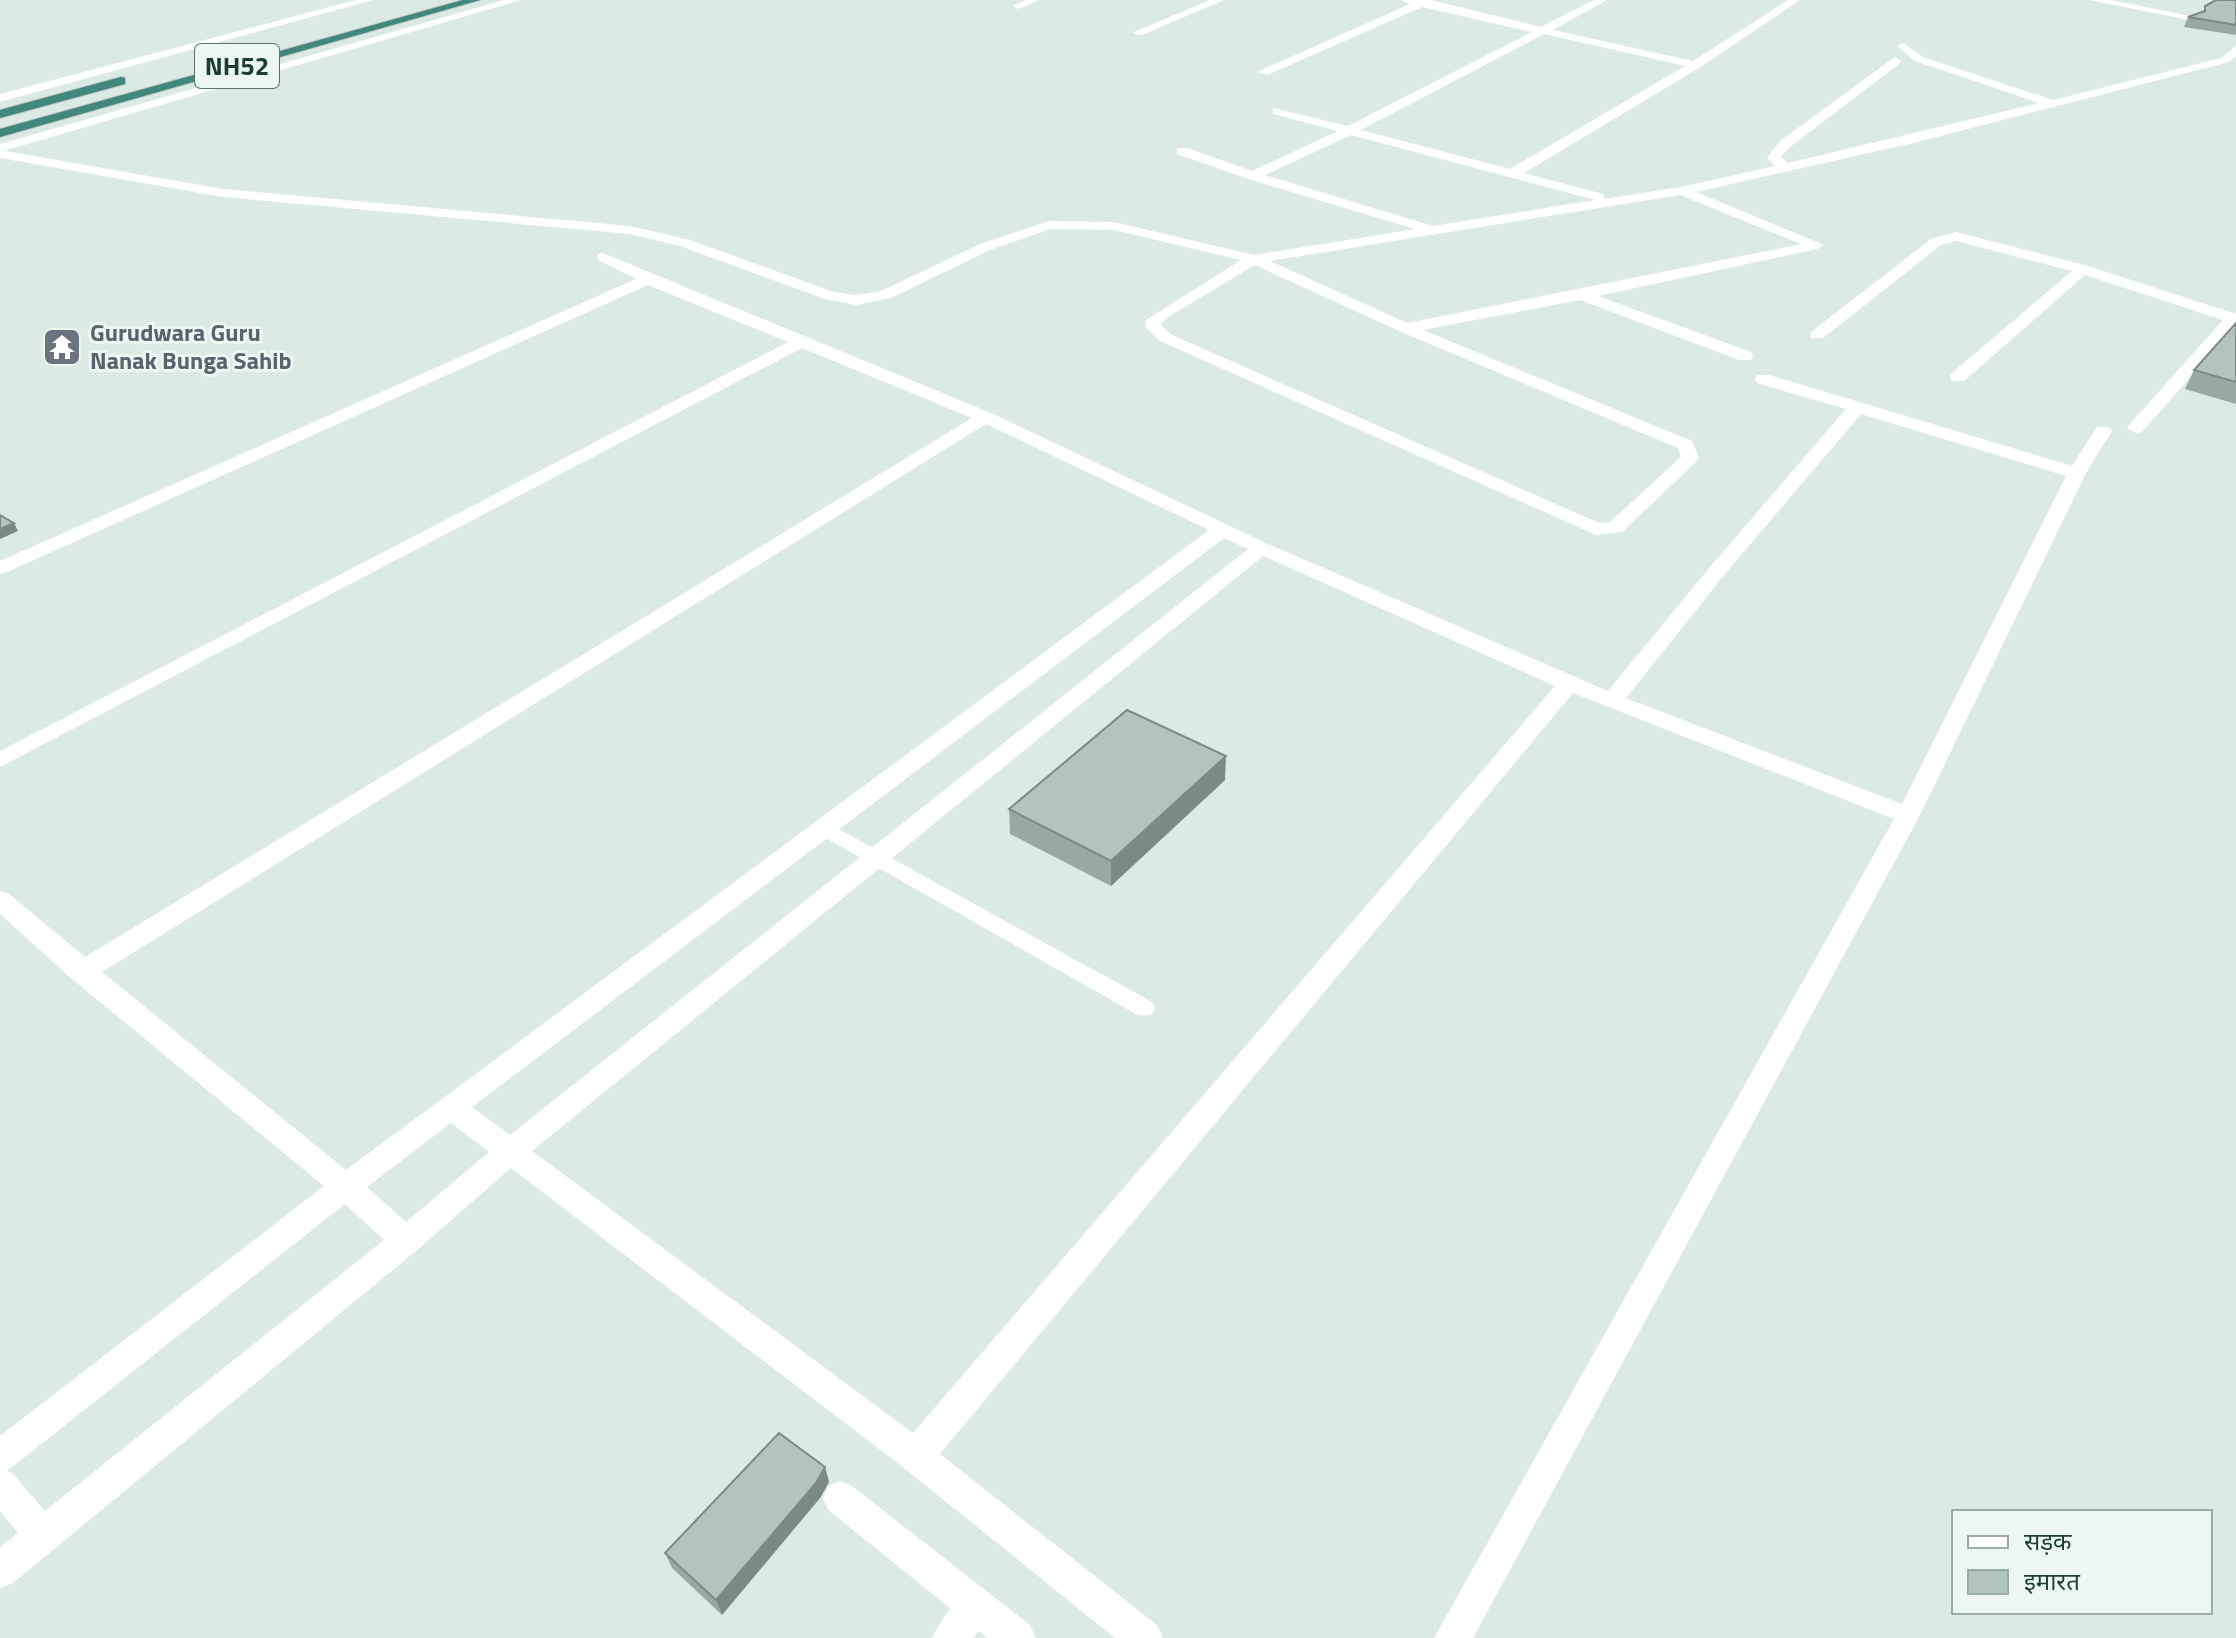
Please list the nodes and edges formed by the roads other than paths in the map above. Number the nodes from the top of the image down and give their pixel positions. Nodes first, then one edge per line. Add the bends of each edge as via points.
1 (368, 0) edge
2 (475, 0) edge
3 (516, 0) edge
4 (1035, 0) edge
5 (1219, 0) edge
6 (1406, 0) edge
7 (1602, 0) edge
8 (1795, 0) edge
9 (2094, 0) edge
10 (1424, 2) edge
11 (2126, 3) edge
12 (1018, 6) dead end
13 (2194, 18) edge
14 (1541, 30) junction
15 (1138, 33) dead end
16 (1903, 46) dead end
17 (2232, 57) edge
18 (1895, 61) dead end
19 (1695, 65) junction
20 (1263, 72) dead end
21 (137, 77) dead end
22 (0, 98) edge
23 (2048, 102) junction
24 (1277, 111) dead end
25 (0, 114) edge
26 (1349, 131) junction
27 (0, 133) edge
28 (0, 151) edge
29 (1182, 151) dead end
30 (1784, 167) junction
31 (1512, 174) junction
32 (1253, 176) junction
33 (1681, 191) junction
34 (1608, 200) junction
35 (1434, 230) junction
36 (603, 257) dead end
37 (1254, 259) junction
38 (2083, 269) junction
39 (648, 279) junction
40 (1581, 295) junction
41 (2235, 318) edge
42 (1405, 328) junction
43 (1817, 335) dead end
44 (801, 342) junction
45 (1745, 356) dead end
46 (1958, 377) dead end
47 (1763, 379) dead end
48 (1857, 407) junction
49 (985, 417) junction
50 (2136, 428) dead end
51 (2103, 431) dead end
52 (2077, 473) junction
53 (1223, 529) junction
54 (1261, 548) junction
55 (0, 568) edge
56 (1569, 684) junction
57 (1613, 700) junction
58 (0, 760) edge
59 (1908, 815) junction
60 (824, 828) junction
61 (876, 857) junction
62 (0, 900) edge
63 (81, 972) junction
64 (1144, 1008) dead end
65 (451, 1107) junction
66 (511, 1151) junction
67 (346, 1186) junction
68 (406, 1241) junction
69 (916, 1456) junction
70 (0, 1457) edge
71 (0, 1485) edge
72 (840, 1498) dead end
73 (43, 1535) junction
74 (0, 1570) edge
75 (976, 1605) junction
76 (950, 1638) edge
77 (1017, 1638) edge
78 (1144, 1638) edge
79 (1453, 1638) edge

1 - 22 street
2 - 27 highway, NH52
3 - 28 street
4 - 12 street
5 - 15 street
6 - 10 street
7 - 14 street
8 - 19 street
9 - 11 street
10 - 14 street
10 - 20 street
11 - 13 street
14 - 19 street
14 - 26 street
16 - 23 street via 1919,59
17 - 23 street
18 - 30 street via 1785,144 1774,158
19 - 31 street
21 - 25 highway
23 - 30 street
24 - 26 street
26 - 31 street
26 - 32 street
28 - 37 street via 223,193 630,230 856,300 885,295 985,247 1049,225 1114,226
29 - 32 street
30 - 33 street
31 - 34 street
32 - 35 street
33 - 34 street
33 - 40 street via 1817,245
34 - 35 street
35 - 37 street
36 - 39 street
37 - 42 street
37 - 42 street via 1162,314 1153,327 1166,338 1596,529 1615,528 1690,458 1686,445
38 - 41 street
38 - 43 street via 1956,236 1944,238
38 - 46 street
39 - 44 street
39 - 55 street
40 - 42 street
40 - 45 street
41 - 50 street
44 - 49 street
44 - 58 street
47 - 48 street
48 - 52 street
48 - 57 street
49 - 53 street
49 - 63 street
51 - 52 street
52 - 59 street
53 - 54 street
53 - 60 street
54 - 56 street
54 - 61 street
56 - 57 street
56 - 69 street
57 - 59 street
59 - 79 street
60 - 61 lane
60 - 65 street
61 - 64 lane
61 - 66 street
62 - 63 street
63 - 67 street
65 - 66 street
65 - 67 street
66 - 68 street
66 - 69 street
67 - 68 street
67 - 70 street
68 - 73 street
69 - 78 street
71 - 73 street
72 - 75 street
73 - 74 street
75 - 76 street
75 - 77 street

